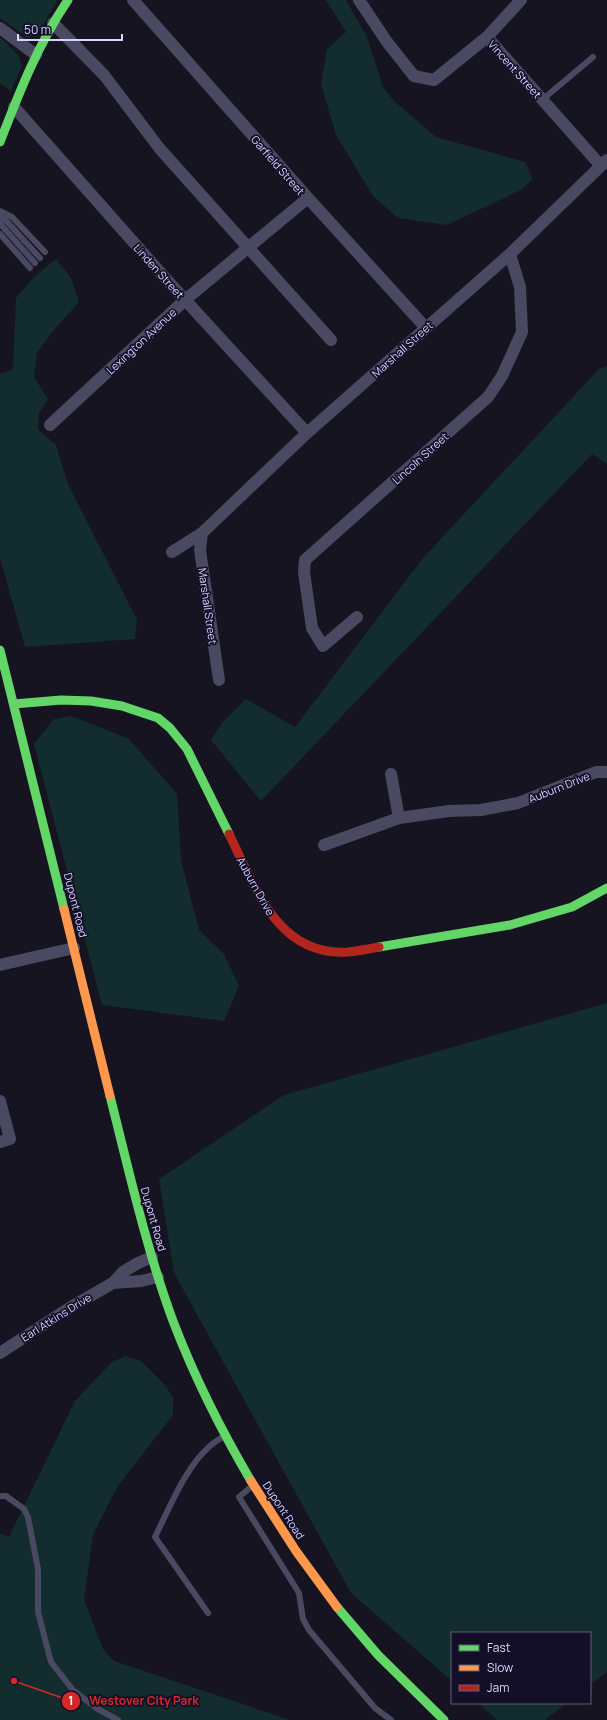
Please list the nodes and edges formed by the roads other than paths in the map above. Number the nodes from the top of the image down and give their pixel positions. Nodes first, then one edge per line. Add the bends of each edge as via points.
1 (68, 0) edge
2 (133, 0) edge
3 (359, 0) edge
4 (521, 0) edge
5 (53, 23) junction
6 (0, 28) edge
7 (486, 37) junction
8 (36, 55) junction
9 (592, 57) dead end
10 (542, 100) junction
11 (14, 107) junction
12 (0, 142) edge
13 (605, 164) edge
14 (308, 198) junction
15 (0, 213) edge
16 (0, 222) edge
17 (0, 234) edge
18 (248, 248) junction
19 (46, 252) dead end
20 (510, 254) junction
21 (40, 258) dead end
22 (185, 300) junction
23 (426, 328) junction
24 (331, 340) dead end
25 (50, 425) dead end
26 (307, 433) junction
27 (202, 533) junction
28 (172, 552) dead end
29 (357, 617) dead end
30 (0, 650) edge
31 (219, 680) dead end
32 (14, 704) junction
33 (607, 772) edge
34 (391, 774) dead end
35 (399, 818) junction
36 (324, 845) dead end
37 (607, 888) edge
38 (74, 948) junction
39 (0, 965) edge
40 (0, 1101) edge
41 (0, 1142) edge
42 (152, 1258) junction
43 (158, 1276) junction
44 (113, 1283) junction
45 (0, 1352) edge
46 (225, 1435) junction
47 (253, 1485) junction
48 (0, 1496) edge
49 (208, 1613) dead end
50 (118, 1720) edge
51 (391, 1720) edge
52 (444, 1720) edge

1 - 5 street
2 - 14 street, Garfield Street
3 - 7 street, Vincent Street via 386,42 414,76 434,80
4 - 7 street
5 - 8 street
5 - 18 street via 104,75 160,150
6 - 8 street
7 - 10 street, Vincent Street
8 - 11 street
9 - 10 lane
10 - 13 street, Vincent Street
11 - 12 street
11 - 22 street, Linden Street
13 - 20 street, Marshall Street
14 - 18 street, Lexington Avenue
14 - 23 street, Garfield Street
15 - 19 lane via 12,217
15 - 21 lane
16 - 17 lane via 33,266
18 - 22 street, Lexington Avenue
18 - 24 street
20 - 23 street, Marshall Street
20 - 29 street, Lincoln Street via 520,287 522,332 502,376 488,397 305,560 304,572 312,628 323,646
22 - 25 street, Lexington Avenue
22 - 26 street, Linden Street
23 - 26 street, Marshall Street
26 - 27 street, Marshall Street
27 - 28 street, Marshall Street
27 - 31 street, Marshall Street via 200,550
30 - 32 street, Dupont Road
32 - 37 street, Auburn Drive via 56,699 96,701 123,706 156,717 172,730 187,749 262,901 276,922 292,937 309,947 348,952 510,925 572,907
32 - 38 street, Dupont Road
33 - 35 street, Auburn Drive via 596,772 518,803 481,810 449,811
34 - 35 street
35 - 36 street, Auburn Drive
38 - 39 street
38 - 42 street, Dupont Road
40 - 41 street via 10,1139
42 - 43 street, Dupont Road
42 - 44 street, Earl Atkins Drive via 123,1272
43 - 44 street, Earl Atkins Drive via 141,1281
43 - 46 street, Dupont Road via 195,1372
44 - 45 street, Earl Atkins Drive
46 - 47 street, Dupont Road
46 - 49 lane via 209,1446 198,1459 179,1488 155,1537
47 - 51 lane via 239,1498 299,1593 303,1619 309,1630 376,1708
47 - 52 street, Dupont Road via 314,1576 357,1632 408,1687
48 - 50 lane via 6,1496 24,1509 28,1517 38,1569 38,1612 51,1662 73,1690 96,1708

